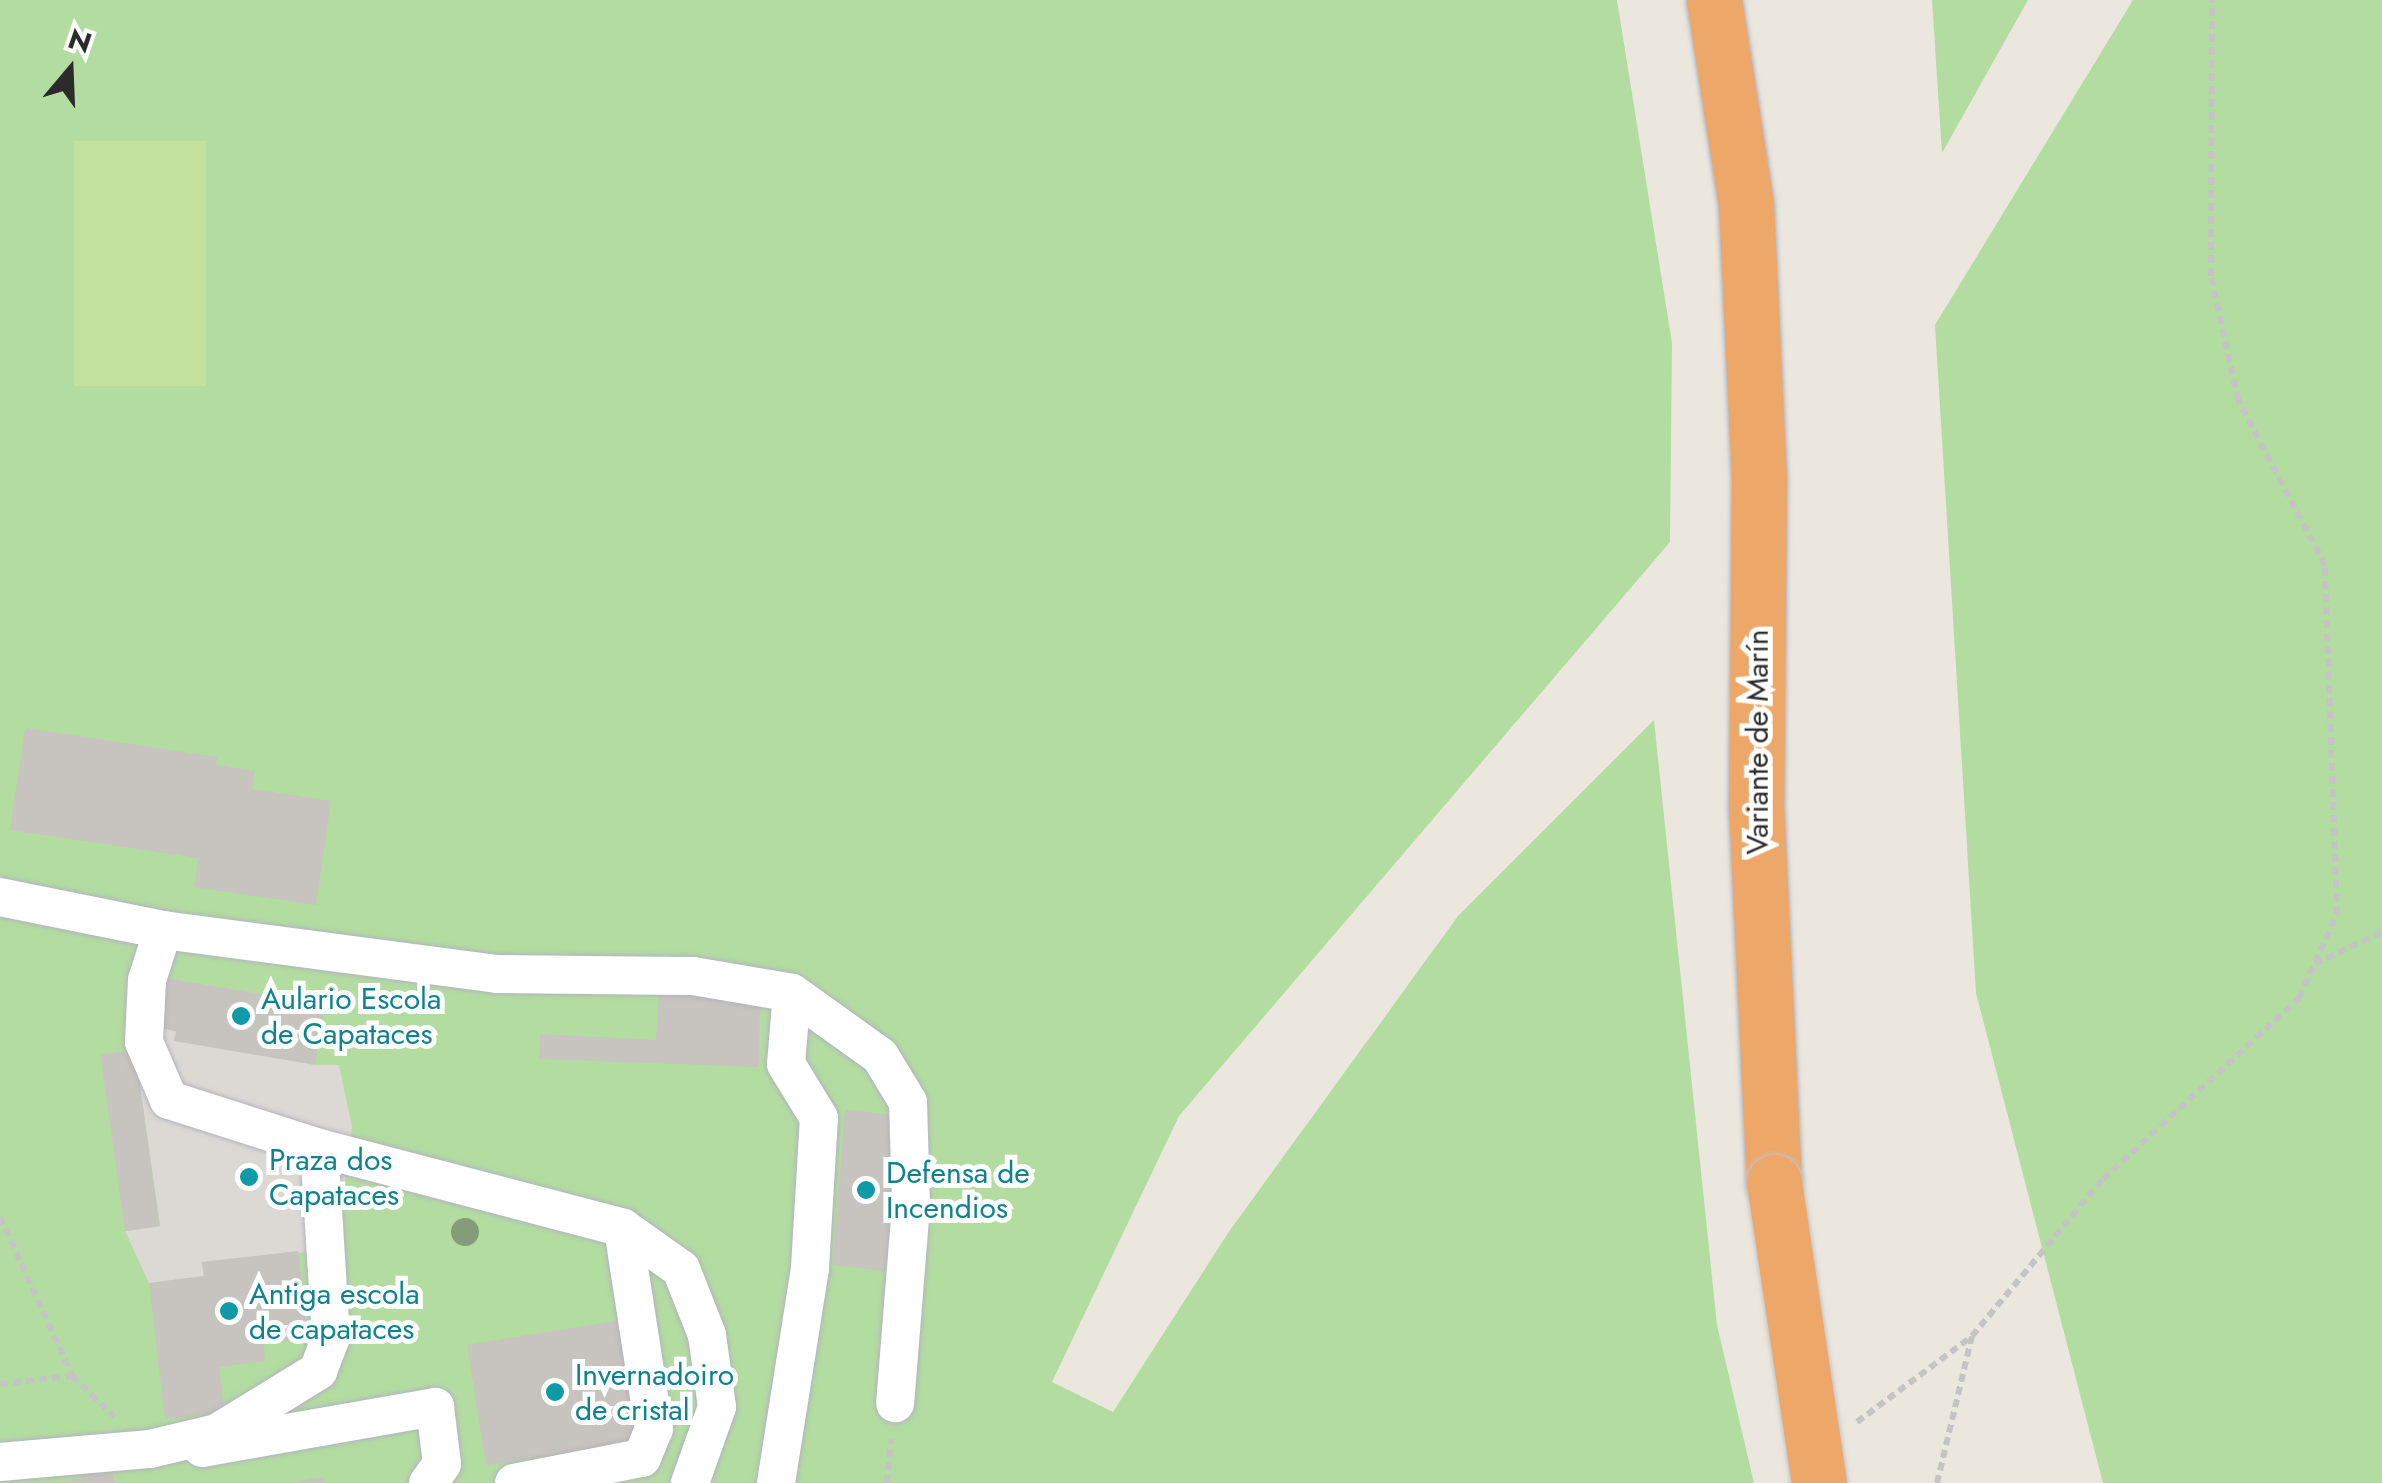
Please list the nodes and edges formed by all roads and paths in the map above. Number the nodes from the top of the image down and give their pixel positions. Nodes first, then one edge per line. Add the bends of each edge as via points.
1 (1714, 0) edge
2 (2212, 0) edge
3 (0, 897) edge
4 (163, 930) junction
5 (2382, 932) edge
6 (2314, 965) junction
7 (792, 993) junction
8 (318, 1148) junction
9 (0, 1217) edge
10 (622, 1228) junction
11 (1972, 1336) junction
12 (72, 1376) junction
13 (0, 1384) edge
14 (895, 1403) dead end
15 (1852, 1426) dead end
16 (150, 1450) junction
17 (0, 1462) edge
18 (428, 1483) edge
19 (514, 1483) edge
20 (690, 1483) edge
21 (776, 1483) edge
22 (1819, 1483) edge
23 (1937, 1483) edge

1 - 22 highway, Variante de Marín, bridge via 1748,243 1759,476 1756,804 1774,1182
2 - 6 path via 2211,276 2238,400 2325,565 2337,914
3 - 4 street
4 - 7 street via 497,974 694,976
4 - 8 street via 147,980 144,1042 169,1100
5 - 6 path
6 - 11 path via 2299,998 2103,1179
7 - 14 street via 880,1056 908,1102 911,1206
7 - 21 street via 786,1064 818,1118 810,1268
8 - 10 street
8 - 16 street via 331,1337 318,1371 216,1433
9 - 12 path
10 - 19 street via 654,1429 642,1458
10 - 20 street via 681,1269 708,1335 717,1408
11 - 15 path
11 - 23 path
12 - 13 path
12 - 16 path
16 - 17 street
16 - 18 street via 236,1447 435,1407 442,1464

